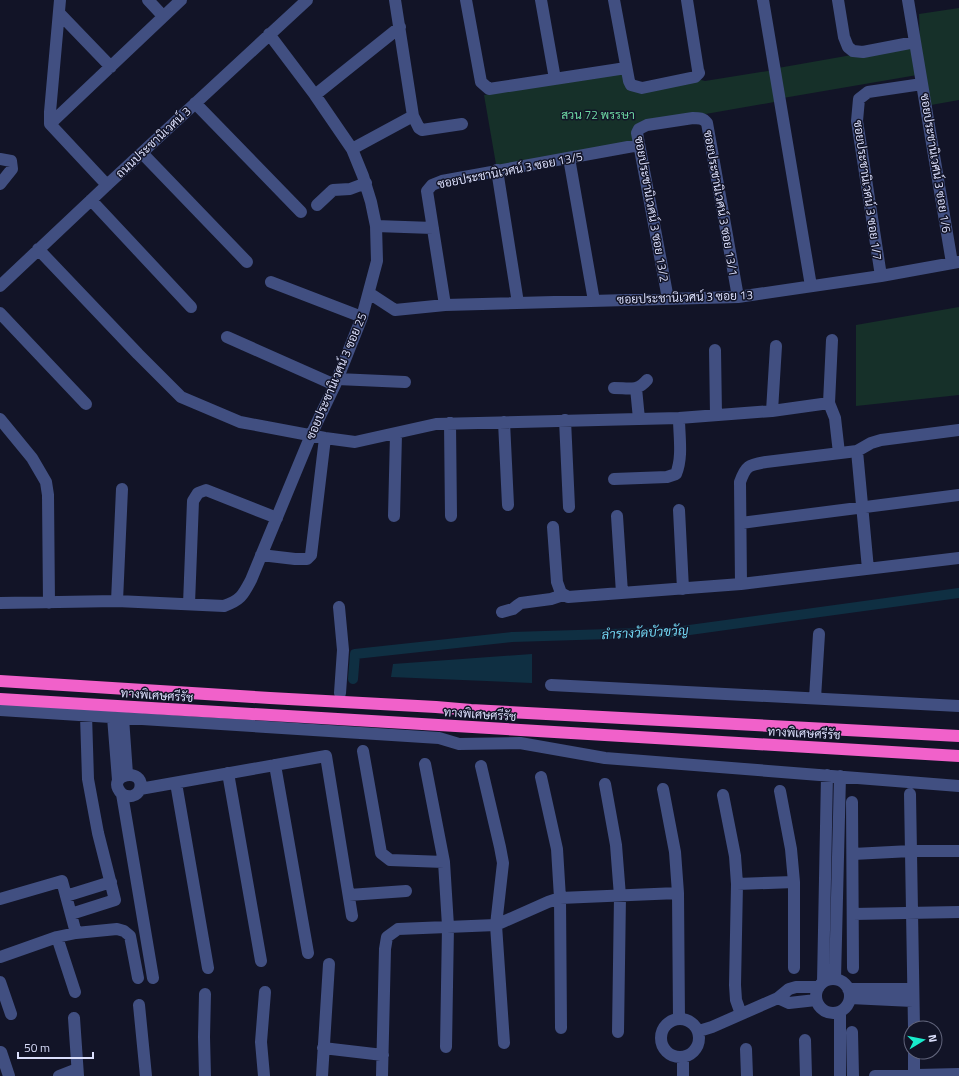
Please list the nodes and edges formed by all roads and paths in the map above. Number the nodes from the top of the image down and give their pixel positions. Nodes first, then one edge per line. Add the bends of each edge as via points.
1 (60, 0) edge
2 (148, 0) edge
3 (181, 0) edge
4 (307, 0) edge
5 (395, 0) edge
6 (466, 0) edge
7 (541, 0) edge
8 (614, 0) edge
9 (687, 0) edge
10 (763, 0) edge
11 (838, 0) edge
12 (908, 0) edge
13 (59, 13) junction
14 (163, 16) junction
15 (400, 27) junction
16 (269, 34) junction
17 (915, 42) junction
18 (111, 67) junction
19 (626, 68) junction
20 (555, 79) junction
21 (922, 84) junction
22 (315, 95) junction
23 (195, 103) junction
24 (414, 116) junction
25 (670, 121) joint
26 (50, 124) junction
27 (462, 124) dead end
28 (639, 145) junction
29 (352, 149) junction
30 (142, 153) junction
31 (569, 158) junction
32 (0, 159) edge
33 (497, 170) junction
34 (366, 183) junction
35 (0, 184) edge
36 (107, 185) junction
37 (91, 200) junction
38 (317, 205) dead end
39 (301, 212) dead end
40 (376, 226) junction
41 (433, 228) junction
42 (38, 249) junction
43 (247, 262) dead end
44 (956, 263) edge
45 (881, 276) junction
46 (271, 282) dead end
47 (0, 286) edge
48 (812, 286) junction
49 (369, 293) junction
50 (738, 297) junction
51 (668, 299) junction
52 (594, 301) junction
53 (518, 303) junction
54 (445, 305) junction
55 (191, 308) dead end
56 (0, 313) edge
57 (362, 318) junction
58 (227, 337) dead end
59 (832, 340) dead end
60 (776, 346) dead end
61 (715, 350) dead end
62 (647, 380) dead end
63 (336, 382) junction
64 (405, 382) dead end
65 (614, 388) dead end
66 (636, 388) junction
67 (829, 403) junction
68 (86, 404) dead end
69 (772, 411) junction
70 (716, 415) junction
71 (639, 418) junction
72 (679, 418) junction
73 (0, 419) edge
74 (565, 420) junction
75 (504, 422) junction
76 (450, 423) junction
77 (959, 430) edge
78 (396, 434) junction
79 (311, 435) junction
80 (324, 438) junction
81 (858, 451) junction
82 (840, 452) junction
83 (614, 479) dead end
84 (122, 489) dead end
85 (959, 495) edge
86 (508, 505) dead end
87 (569, 507) dead end
88 (862, 507) junction
89 (679, 510) dead end
90 (394, 516) dead end
91 (451, 516) dead end
92 (617, 516) dead end
93 (277, 518) junction
94 (741, 523) junction
95 (553, 527) dead end
96 (261, 555) junction
97 (959, 558) edge
98 (868, 569) junction
99 (741, 584) junction
100 (683, 588) junction
101 (622, 593) junction
102 (563, 595) junction
103 (117, 601) junction
104 (0, 603) edge
105 (49, 603) junction
106 (189, 604) junction
107 (339, 607) dead end
108 (502, 612) dead end
109 (819, 634) dead end
110 (0, 680) edge
111 (551, 684) dead end
112 (340, 693) dead end
113 (815, 698) junction
114 (0, 700) edge
115 (959, 706) edge
116 (0, 710) edge
117 (86, 715) junction
118 (118, 717) junction
119 (959, 736) edge
120 (363, 751) dead end
121 (959, 756) edge
122 (425, 764) dead end
123 (275, 765) junction
124 (481, 766) dead end
125 (228, 773) junction
126 (827, 775) junction
127 (840, 776) junction
128 (123, 777) junction
129 (541, 777) dead end
130 (176, 782) junction
131 (605, 784) dead end
132 (959, 786) edge
133 (140, 789) junction
134 (662, 789) dead end
135 (780, 791) dead end
136 (122, 794) junction
137 (910, 794) dead end
138 (723, 795) dead end
139 (852, 802) dead end
140 (911, 850) junction
141 (959, 851) edge
142 (853, 854) junction
143 (444, 862) junction
144 (111, 882) junction
145 (794, 882) junction
146 (737, 884) junction
147 (406, 891) dead end
148 (678, 893) junction
149 (349, 895) junction
150 (66, 896) junction
151 (620, 896) junction
152 (560, 898) junction
153 (0, 899) edge
154 (912, 912) junction
155 (959, 912) edge
156 (71, 914) junction
157 (853, 914) junction
158 (352, 916) dead end
159 (496, 925) junction
160 (448, 926) junction
161 (76, 933) junction
162 (57, 937) junction
163 (308, 953) dead end
164 (0, 957) edge
165 (261, 961) dead end
166 (329, 964) dead end
167 (208, 968) dead end
168 (794, 968) dead end
169 (853, 968) dead end
170 (138, 978) dead end
171 (153, 978) dead end
172 (0, 982) edge
173 (826, 983) junction
174 (913, 988) junction
175 (75, 992) dead end
176 (265, 992) dead end
177 (205, 994) dead end
178 (849, 994) junction
179 (778, 998) junction
180 (816, 1000) junction
181 (913, 1001) junction
182 (139, 1005) dead end
183 (840, 1012) junction
184 (11, 1014) dead end
185 (741, 1014) junction
186 (74, 1018) dead end
187 (679, 1019) junction
188 (914, 1020) edge
189 (560, 1028) dead end
190 (698, 1031) junction
191 (618, 1032) dead end
192 (852, 1032) dead end
193 (805, 1040) dead end
194 (504, 1043) dead end
195 (446, 1047) dead end
196 (324, 1048) junction
197 (746, 1049) dead end
198 (1, 1052) dead end
199 (383, 1055) junction
200 (683, 1058) junction
201 (914, 1060) edge
202 (77, 1072) edge
203 (959, 1074) edge
204 (10, 1076) edge
205 (59, 1076) edge
206 (146, 1076) edge
207 (205, 1076) edge
208 (258, 1076) edge
209 (264, 1076) edge
210 (322, 1076) edge
211 (382, 1076) edge
212 (683, 1076) edge
213 (747, 1076) edge
214 (806, 1076) edge
215 (840, 1076) edge
216 (852, 1076) edge
217 (875, 1076) edge
218 (914, 1076) edge

1 - 13 street
2 - 14 street
3 - 14 street
4 - 16 street, ถนนประชานิเวศน์ 3
5 - 15 street
6 - 20 street via 481,82 485,87 494,89
7 - 20 street
8 - 19 street
9 - 19 street via 698,73 696,77 637,88 631,85
10 - 48 street
11 - 17 street via 844,38 853,51 864,52
12 - 17 street, ซอยประชานิเวศน์ 3 ซอย 1/6
13 - 18 street
13 - 26 street
14 - 18 street
15 - 22 street
15 - 24 street
16 - 22 street, ซอยประชานิเวศน์ 3 ซอย 25
16 - 23 street, ถนนประชานิเวศน์ 3
17 - 21 street, ซอยประชานิเวศน์ 3 ซอย 1/6
18 - 26 street
19 - 20 street
21 - 44 street, ซอยประชานิเวศน์ 3 ซอย 1/6
21 - 45 street, ซอยประชานิเวศน์ 3 ซอย 1/7 via 868,92 859,99 857,121
22 - 29 street, ซอยประชานิเวศน์ 3 ซอย 25
23 - 30 street, ถนนประชานิเวศน์ 3
23 - 39 street
24 - 27 street via 418,128 422,130
24 - 29 street
25 - 28 street, ซอยประชานิเวศน์ 3 ซอย 13/2 via 639,129
25 - 50 street, ซอยประชานิเวศน์ 3 ซอย 13/1 via 700,118 707,123
26 - 36 street
28 - 31 street, ซอยประชานิเวศน์ 3 ซอย 13/5
28 - 51 street, ซอยประชานิเวศน์ 3 ซอย 13/2
29 - 34 street, ซอยประชานิเวศน์ 3 ซอย 25
30 - 36 street, ถนนประชานิเวศน์ 3
30 - 43 street
31 - 33 street, ซอยประชานิเวศน์ 3 ซอย 13/5
31 - 52 street
32 - 35 street via 11,161 12,169
33 - 41 street, ซอยประชานิเวศน์ 3 ซอย 13/5 via 432,185 427,191
33 - 53 street
34 - 38 street via 349,190 333,190
34 - 40 street, ซอยประชานิเวศน์ 3 ซอย 25
36 - 37 street, ถนนประชานิเวศน์ 3
37 - 42 street, ถนนประชานิเวศน์ 3
37 - 55 street
40 - 41 street
40 - 49 street, ซอยประชานิเวศน์ 3 ซอย 25 via 377,261
41 - 54 street, ซอยประชานิเวศน์ 3 ซอย 13/5
42 - 47 street, ถนนประชานิเวศน์ 3
42 - 79 street via 181,397 240,422
44 - 45 street, ซอยประชานิเวศน์ 3 ซอย 13
45 - 48 street, ซอยประชานิเวศน์ 3 ซอย 13
46 - 57 street
48 - 50 street, ซอยประชานิเวศน์ 3 ซอย 13
49 - 54 street, ซอยประชานิเวศน์ 3 ซอย 13 via 395,310
49 - 57 street, ซอยประชานิเวศน์ 3 ซอย 25
50 - 51 street, ซอยประชานิเวศน์ 3 ซอย 13
51 - 52 street, ซอยประชานิเวศน์ 3 ซอย 13
52 - 53 street, ซอยประชานิเวศน์ 3 ซอย 13
53 - 54 street, ซอยประชานิเวศน์ 3 ซอย 13
56 - 68 street
57 - 63 street, ซอยประชานิเวศน์ 3 ซอย 25
58 - 63 street
59 - 67 street
60 - 69 street
61 - 70 street
62 - 66 street via 641,387
63 - 64 street
63 - 79 street, ซอยประชานิเวศน์ 3 ซอย 25
65 - 66 street
66 - 71 street
67 - 69 street
67 - 82 street via 836,424
69 - 70 street
70 - 72 street
71 - 72 street
71 - 74 street
72 - 83 street via 680,458 676,474 667,477
73 - 105 street via 32,458 46,482
74 - 75 street
74 - 87 street
75 - 76 street
75 - 86 street
76 - 78 street via 427,425
76 - 91 street
77 - 81 street via 881,440
78 - 80 street via 355,442
78 - 90 street
79 - 80 street
79 - 93 street, ซอยประชานิเวศน์ 3 ซอย 25
80 - 96 street via 310,555 307,559 300,560
81 - 82 street
81 - 88 street
82 - 94 street via 753,464 745,470 740,482
84 - 103 street
85 - 88 street
88 - 94 street
88 - 98 street
89 - 100 street
92 - 101 street
93 - 96 street, ซอยประชานิเวศน์ 3 ซอย 25
93 - 106 street via 206,490 198,493 193,501
94 - 99 street
95 - 102 street via 557,582
96 - 106 street, ซอยประชานิเวศน์ 3 ซอย 25 via 244,593 236,601 224,606
97 - 98 street
98 - 99 street
99 - 100 street
100 - 101 street
101 - 102 street via 568,597
102 - 108 street via 521,603
103 - 105 street
103 - 106 street
104 - 105 street
107 - 112 street via 343,650
109 - 113 street
110 - 119 highway, ทางพิเศษศรีรัช via 479,710
111 - 113 street
113 - 115 street
114 - 121 highway, ทางพิเศษศรีรัช
116 - 117 street
117 - 118 street
117 - 144 street via 88,779 98,833
118 - 126 street via 439,738 459,744 520,743 605,758
118 - 128 street
120 - 143 street via 381,853 390,860
122 - 143 street
123 - 125 street
123 - 149 street via 326,756
123 - 163 street
124 - 159 street via 503,864
125 - 130 street
125 - 165 street
126 - 127 street
126 - 173 street
127 - 132 street
127 - 173 street
128 - 133 street via 138,778
128 - 136 street via 118,788
129 - 152 street via 557,849
130 - 133 street
130 - 167 street
131 - 151 street via 616,845
133 - 136 street via 132,797
134 - 148 street via 675,852
135 - 145 street via 791,849
136 - 171 street
137 - 140 street
138 - 146 street via 735,856
139 - 142 street
140 - 141 street
140 - 142 street
140 - 154 street
142 - 157 street
143 - 160 street
144 - 150 street
144 - 156 street via 115,900
145 - 146 street
145 - 168 street
146 - 185 street via 735,985 736,1000
147 - 149 street
148 - 151 street
148 - 187 street
149 - 158 street
150 - 153 street via 62,881
150 - 156 street
151 - 152 street
151 - 191 street
152 - 159 street
152 - 189 street
154 - 155 street
154 - 157 street
154 - 174 street
156 - 161 street
157 - 169 street
159 - 160 street
159 - 194 street
160 - 195 street
160 - 199 street via 398,929 387,937
161 - 162 street
161 - 170 street via 118,929 124,931 130,936
162 - 164 street
162 - 175 street
166 - 196 street
172 - 184 street
173 - 178 street via 840,981
173 - 179 street via 789,989
173 - 180 street via 816,994
174 - 178 street
174 - 181 street
176 - 209 street via 261,1042
177 - 207 street
178 - 181 street
178 - 183 street via 848,1004
179 - 180 street via 789,1003
179 - 185 street
180 - 183 street via 828,1013
181 - 188 street
182 - 206 street
183 - 215 street
185 - 190 street
186 - 202 street
187 - 190 street via 694,1024
187 - 200 street via 665,1026 661,1042 664,1050 670,1055
190 - 200 street via 698,1047 693,1054
192 - 216 street
193 - 214 street
196 - 199 street
196 - 210 street
197 - 213 street
198 - 204 street
199 - 211 street
200 - 212 street
201 - 218 street
202 - 205 street
203 - 218 street
208 - 209 street
217 - 218 street

